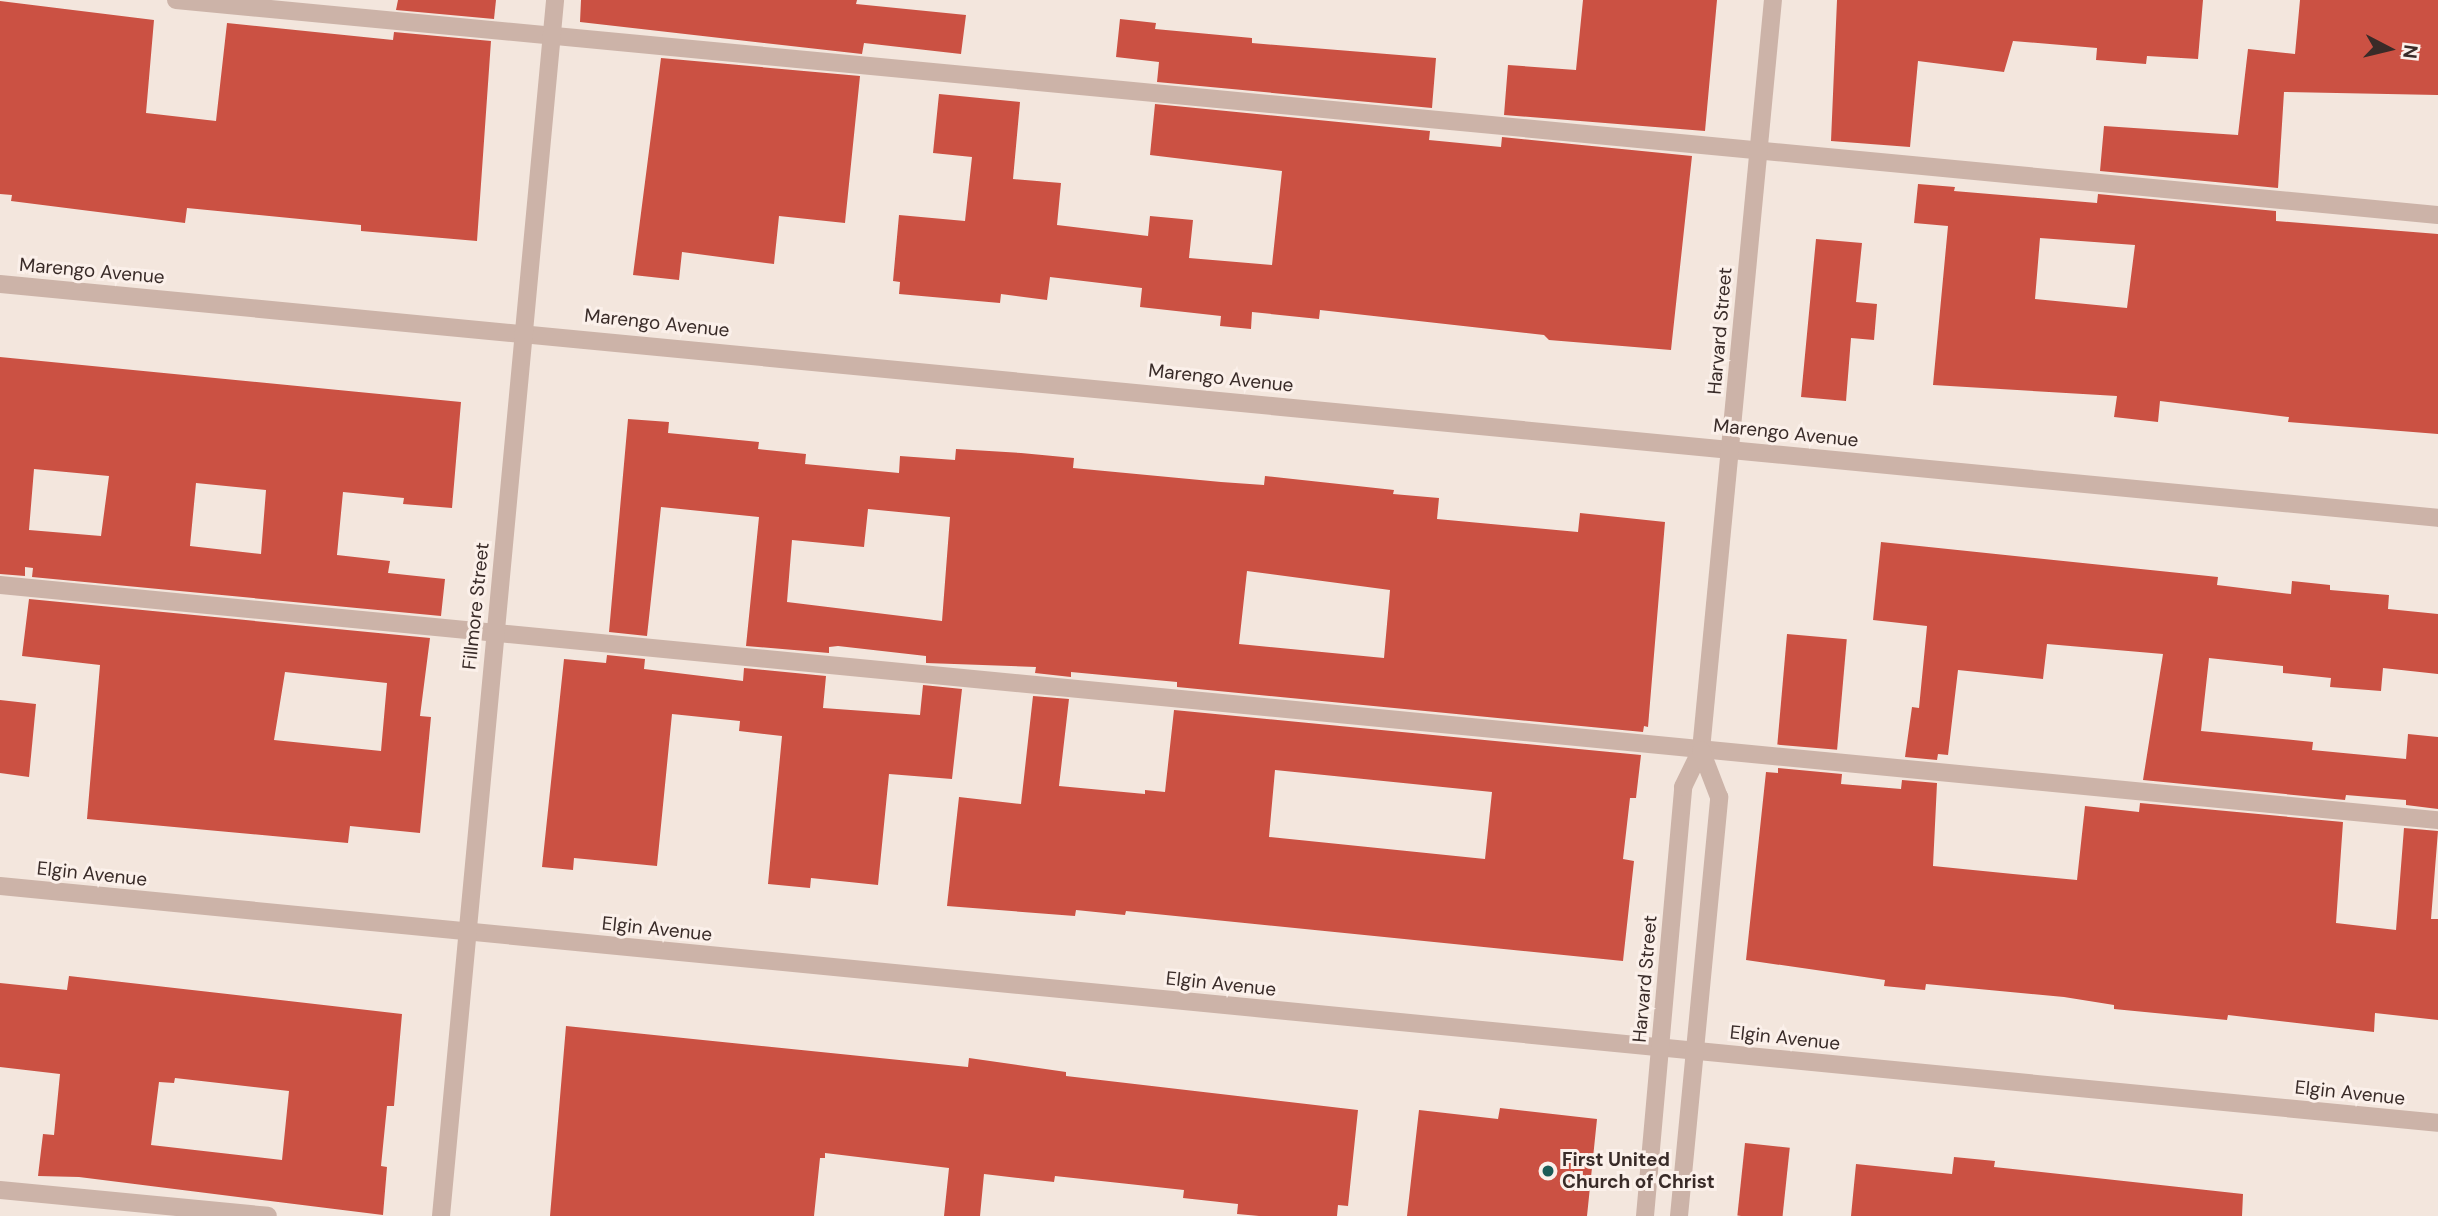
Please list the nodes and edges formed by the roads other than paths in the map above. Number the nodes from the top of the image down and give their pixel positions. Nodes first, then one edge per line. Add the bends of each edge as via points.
1 (176, 0) edge
2 (555, 0) edge
3 (1773, 0) edge
4 (552, 36) junction
5 (1759, 150) junction
6 (2438, 215) edge
7 (0, 284) edge
8 (524, 331) junction
9 (1730, 449) junction
10 (2438, 518) edge
11 (0, 585) edge
12 (494, 632) junction
13 (1700, 750) junction
14 (2438, 820) edge
15 (0, 886) edge
16 (467, 932) junction
17 (1659, 1048) junction
18 (1694, 1051) junction
19 (2438, 1123) edge
20 (0, 1190) edge
21 (268, 1216) edge
22 (441, 1216) edge
23 (1645, 1216) edge
24 (1679, 1216) edge

1 - 4 street
2 - 4 street, Fillmore Street
3 - 5 street, Harvard Street
4 - 5 street
4 - 8 street, Fillmore Street
5 - 6 street
5 - 9 street, Harvard Street
7 - 8 street, Marengo Avenue
8 - 9 street, Marengo Avenue
8 - 12 street, Fillmore Street
9 - 10 street, Marengo Avenue
9 - 13 street, Harvard Street
11 - 12 street
12 - 13 street
12 - 16 street, Fillmore Street
13 - 14 street
13 - 17 street, Harvard Street via 1683,787
13 - 18 street, Harvard Street via 1719,797
15 - 16 street, Elgin Avenue
16 - 17 street, Elgin Avenue
16 - 22 street, Fillmore Street
17 - 18 street, Elgin Avenue
17 - 23 street, Harvard Street
18 - 19 street, Elgin Avenue
18 - 24 street, Harvard Street
20 - 21 street

